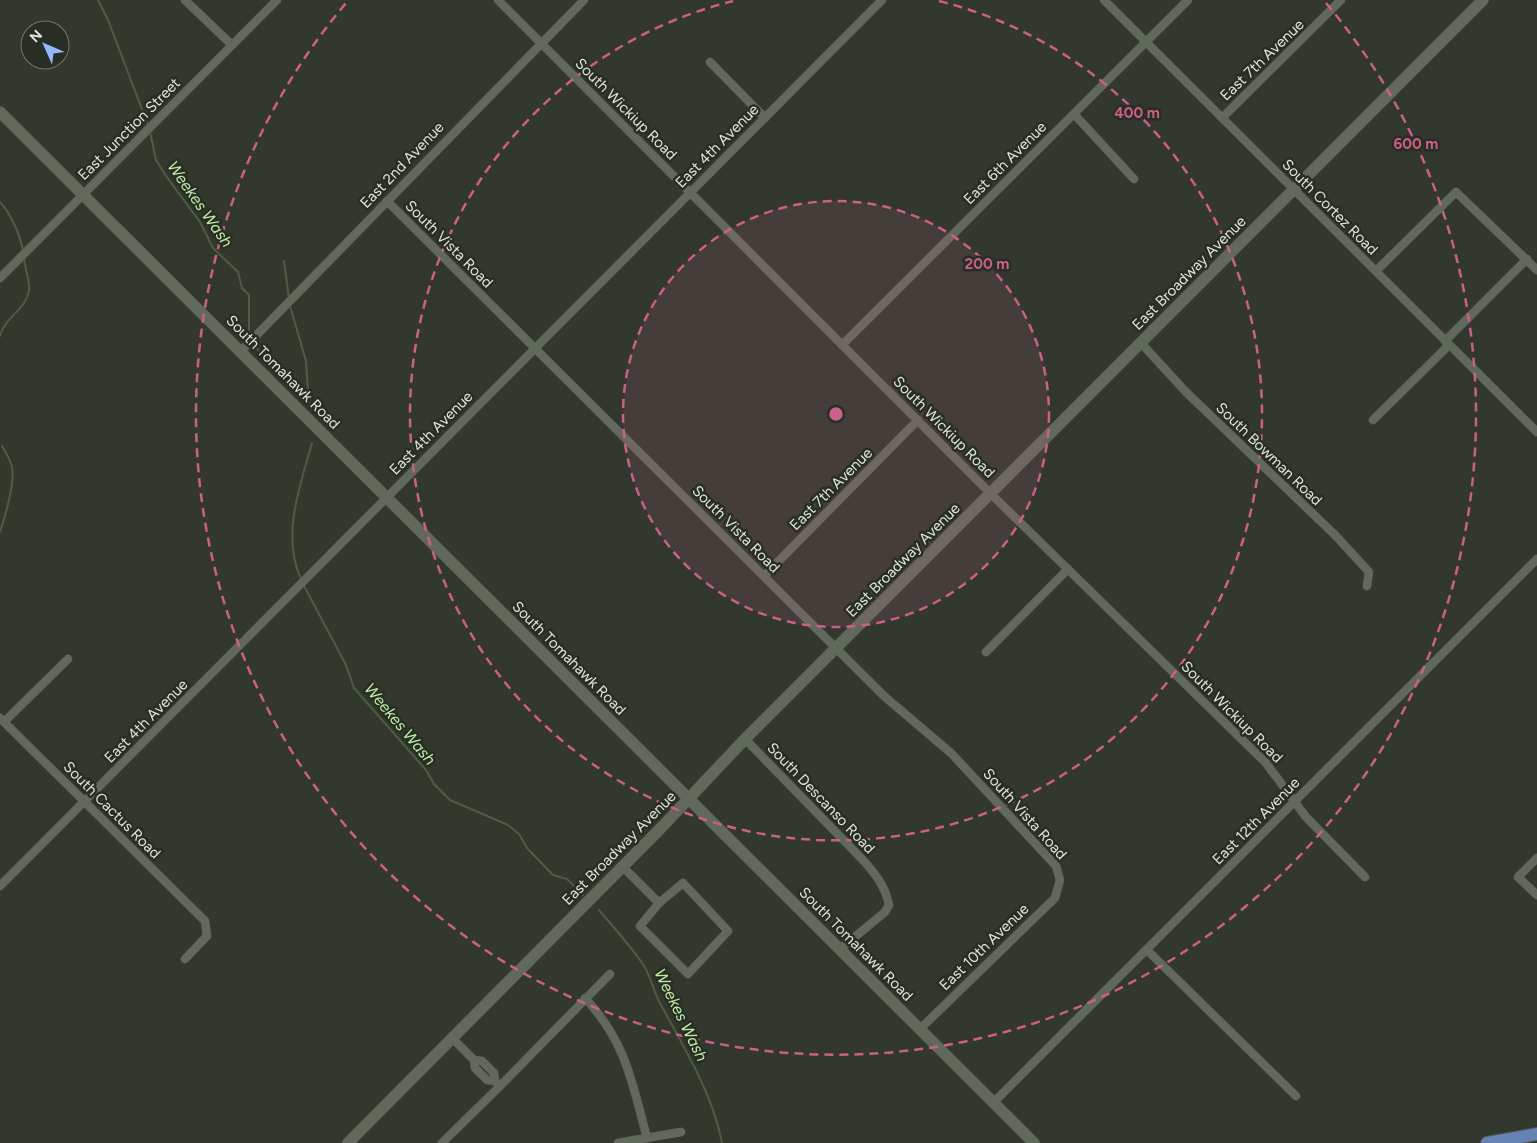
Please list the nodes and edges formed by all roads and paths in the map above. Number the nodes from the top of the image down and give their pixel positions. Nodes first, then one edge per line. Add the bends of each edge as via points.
1 (185, 0) edge
2 (277, 0) edge
3 (498, 0) edge
4 (584, 0) edge
5 (882, 0) edge
6 (1104, 0) edge
7 (1188, 0) edge
8 (1341, 0) edge
9 (1483, 0) edge
10 (1146, 42) junction
11 (541, 43) junction
12 (232, 45) junction
13 (710, 62) dead end
14 (0, 112) edge
15 (1074, 114) junction
16 (765, 118) junction
17 (1222, 118) junction
18 (1134, 179) dead end
19 (1293, 189) junction
20 (690, 192) junction
21 (83, 194) junction
22 (387, 201) junction
23 (1527, 260) junction
24 (1537, 270) edge
25 (1376, 271) junction
26 (0, 278) edge
27 (1141, 343) junction
28 (1447, 343) junction
29 (842, 345) junction
30 (535, 348) junction
31 (241, 351) junction
32 (918, 420) junction
33 (1373, 420) dead end
34 (1537, 432) edge
35 (990, 493) junction
36 (386, 497) junction
37 (1537, 559) edge
38 (1068, 568) junction
39 (764, 576) junction
40 (1368, 586) dead end
41 (836, 648) junction
42 (986, 652) dead end
43 (68, 659) dead end
44 (2, 720) edge
45 (745, 740) junction
46 (690, 798) junction
47 (85, 802) junction
48 (1294, 802) junction
49 (1537, 858) edge
50 (622, 866) junction
51 (1365, 877) dead end
52 (1060, 880) joint
53 (0, 886) edge
54 (1537, 895) edge
55 (659, 903) junction
56 (839, 950) junction
57 (1147, 950) junction
58 (184, 959) dead end
59 (610, 974) dead end
60 (585, 998) junction
61 (919, 1030) junction
62 (452, 1038) junction
63 (497, 1083) junction
64 (1296, 1096) dead end
65 (994, 1103) junction
66 (681, 1132) dead end
67 (1537, 1134) edge
68 (647, 1138) junction
69 (348, 1143) edge
70 (442, 1143) edge
71 (618, 1143) edge
72 (1034, 1143) edge
73 (1487, 1143) edge

1 - 12 street
2 - 12 street, East Junction Street
3 - 11 street, South Wickiup Road
4 - 11 street, East 2nd Avenue
5 - 16 street, East 4th Avenue
6 - 10 street, South Cortez Road
7 - 10 street, East 6th Avenue
8 - 17 street, East 7th Avenue
9 - 19 main road, East Broadway Avenue
10 - 15 street, East 6th Avenue
10 - 17 street, South Cortez Road
11 - 20 street, South Wickiup Road
11 - 22 street, East 2nd Avenue
12 - 21 street, East Junction Street
13 - 16 street
14 - 21 main road, South Tomahawk Road
15 - 18 street
15 - 29 street, East 6th Avenue
16 - 20 street, East 4th Avenue
17 - 19 street, South Cortez Road
19 - 25 street, South Cortez Road
19 - 27 main road, East Broadway Avenue
20 - 29 street, South Wickiup Road
20 - 30 street, East 4th Avenue
21 - 26 street, East Junction Street
21 - 31 main road, South Tomahawk Road
22 - 30 street, South Vista Road
22 - 31 street, East 2nd Avenue
23 - 24 street
23 - 25 street via 1456,192
23 - 28 street
25 - 28 street, South Cortez Road
27 - 35 main road, East Broadway Avenue
27 - 40 street, South Bowman Road via 1186,392 1336,536 1369,572
28 - 33 street
28 - 34 street, South Cortez Road
29 - 32 street, South Wickiup Road
30 - 36 street, East 4th Avenue
30 - 39 street, South Vista Road
31 - 36 main road, South Tomahawk Road
32 - 35 street, South Wickiup Road
32 - 39 street, East 7th Avenue
35 - 38 street, South Wickiup Road
35 - 41 main road, East Broadway Avenue
36 - 46 main road, South Tomahawk Road
36 - 47 street, East 4th Avenue
37 - 48 street, East 12th Avenue
38 - 42 street
38 - 48 street, South Wickiup Road via 1266,763
39 - 41 street, South Vista Road
41 - 45 main road, East Broadway Avenue
41 - 52 street, South Vista Road via 884,696 952,754 1056,866
43 - 44 street
44 - 47 street, South Cactus Road
45 - 46 main road, East Broadway Avenue
45 - 56 street, South Descanso Road via 878,876 890,905 870,926
46 - 50 main road, East Broadway Avenue
46 - 56 main road, South Tomahawk Road
47 - 53 street, East 4th Avenue
47 - 58 street, South Cactus Road via 205,921 207,936
48 - 51 street, South Wickiup Road
48 - 57 street, East 12th Avenue
49 - 54 street via 1518,877
50 - 55 street
50 - 62 main road, East Broadway Avenue
52 - 61 street, East 10th Avenue via 1055,898
55 - 55 street via 640,926 688,974 728,931 683,882
56 - 61 main road, South Tomahawk Road
57 - 64 street
57 - 65 street, East 12th Avenue
59 - 60 street
60 - 63 street
60 - 68 street via 603,1017 627,1061
61 - 65 main road, South Tomahawk Road
62 - 63 street via 474,1060 475,1068 487,1080
62 - 69 main road, East Broadway Avenue
63 - 70 street
65 - 72 main road, South Tomahawk Road
66 - 68 street
67 - 73 main road
68 - 71 street

